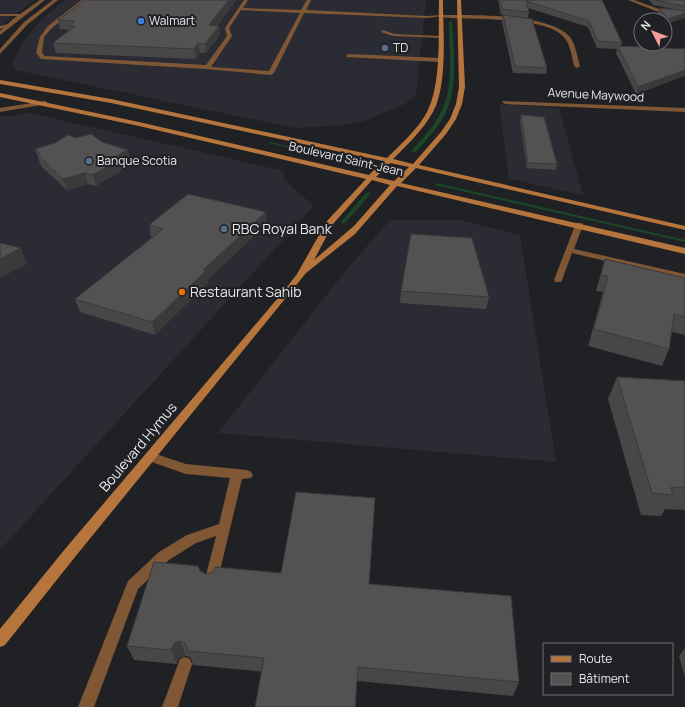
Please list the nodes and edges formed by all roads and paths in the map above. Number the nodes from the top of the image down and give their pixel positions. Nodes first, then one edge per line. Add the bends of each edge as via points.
1 (43, 0) edge
2 (56, 0) edge
3 (85, 0) edge
4 (246, 0) edge
5 (309, 0) edge
6 (441, 0) edge
7 (459, 0) edge
8 (630, 0) edge
9 (240, 9) junction
10 (303, 11) junction
11 (685, 14) edge
12 (0, 15) edge
13 (21, 16) junction
14 (441, 16) junction
15 (460, 17) junction
16 (9, 25) junction
17 (0, 28) edge
18 (383, 31) dead end
19 (0, 34) edge
20 (441, 37) junction
21 (0, 52) edge
22 (349, 56) dead end
23 (440, 60) junction
24 (577, 66) dead end
25 (208, 67) junction
26 (0, 82) edge
27 (0, 95) edge
28 (505, 102) dead end
29 (45, 103) junction
30 (0, 110) edge
31 (685, 110) edge
32 (389, 160) junction
33 (414, 166) junction
34 (371, 177) junction
35 (396, 183) junction
36 (579, 226) junction
37 (685, 228) edge
38 (569, 250) junction
39 (685, 251) edge
40 (301, 275) junction
41 (685, 277) edge
42 (558, 280) dead end
43 (150, 457) junction
44 (224, 528) junction
45 (211, 582) edge
46 (0, 640) edge
47 (184, 664) dead end
48 (86, 707) edge
49 (170, 707) edge

1 - 13 street
2 - 21 street via 26,23
3 - 25 street via 50,27 42,37 39,53 43,58
4 - 9 street
5 - 10 street
6 - 14 street, Boulevard Hymus
7 - 15 street, Boulevard Hymus
8 - 11 street via 658,10
9 - 10 street
9 - 25 street via 227,28 230,36
10 - 14 street
10 - 25 street via 271,73 212,70
12 - 13 street
13 - 16 street
14 - 15 street
14 - 20 street, Boulevard Hymus
15 - 24 street via 523,21 561,32 568,38
15 - 33 street, Boulevard Hymus via 460,101 454,118 445,131
16 - 17 street
16 - 19 street
18 - 20 street via 392,35
20 - 23 street, Boulevard Hymus
22 - 23 street
23 - 32 street, Boulevard Hymus via 438,93 430,112 413,135
26 - 32 street, Boulevard Saint-Jean via 118,102
27 - 29 street, Boulevard Saint-Jean
28 - 31 street, Avenue Maywood
29 - 30 street
29 - 34 street, Boulevard Saint-Jean
32 - 33 street, Boulevard Saint-Jean
32 - 34 street, Boulevard Hymus
33 - 35 street, Boulevard Hymus
33 - 37 street, Boulevard Saint-Jean
34 - 35 street, Boulevard Saint-Jean
34 - 40 street, Boulevard Hymus via 330,223
35 - 36 street, Boulevard Saint-Jean
35 - 40 street, Boulevard Hymus via 353,231
36 - 38 street
36 - 39 street, Boulevard Saint-Jean
38 - 41 street
38 - 42 street
40 - 43 street, Boulevard Hymus
43 - 44 street via 186,469 242,475
43 - 46 street, Boulevard Hymus
44 - 45 street
44 - 48 street via 192,539 164,556 133,585
47 - 49 street

